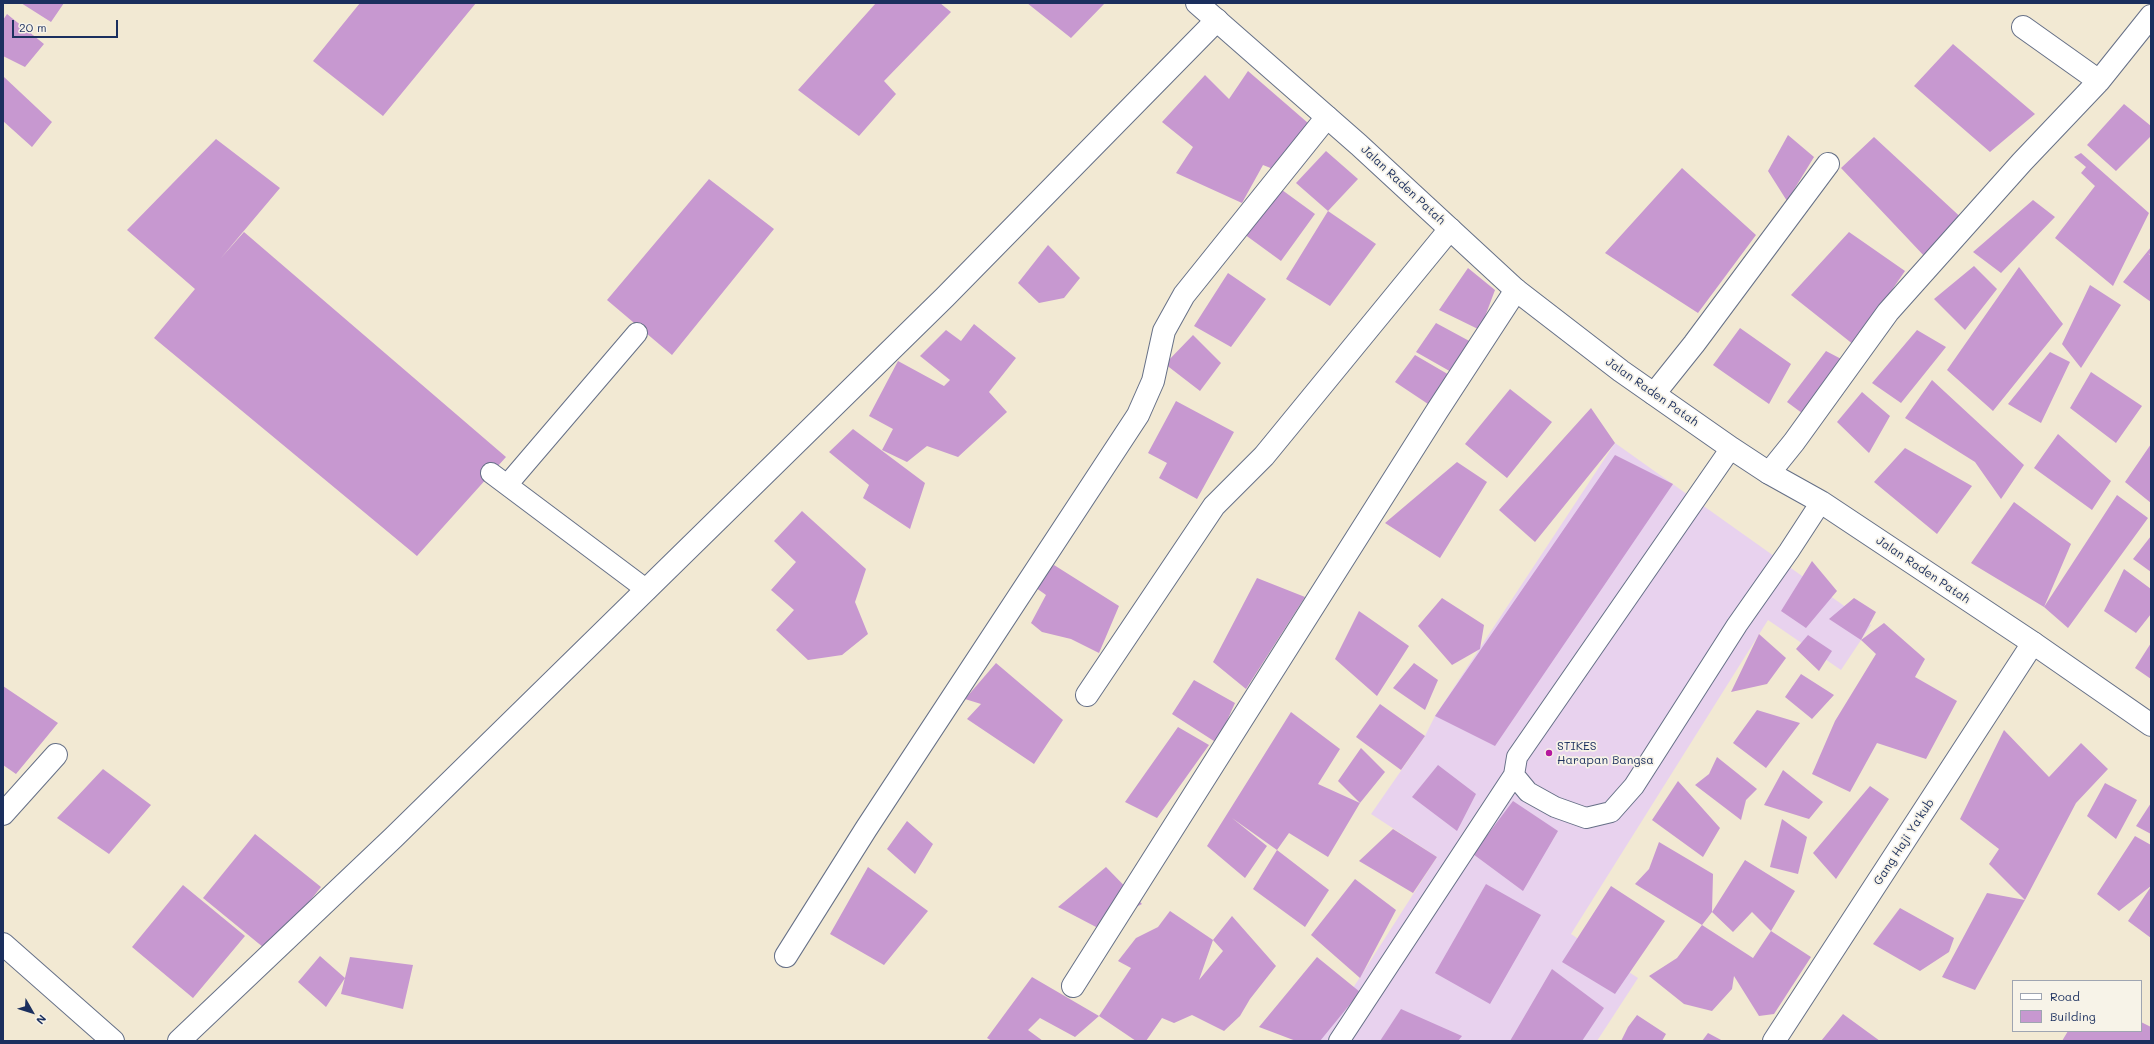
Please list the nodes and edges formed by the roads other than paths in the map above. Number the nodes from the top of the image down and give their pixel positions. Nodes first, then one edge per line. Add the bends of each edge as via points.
1 (1197, 3) edge
2 (2151, 16) edge
3 (1217, 20) junction
4 (2023, 27) dead end
5 (2099, 81) junction
6 (1327, 117) junction
7 (1828, 164) dead end
8 (1450, 229) junction
9 (1516, 290) junction
10 (637, 333) dead end
11 (1654, 394) junction
12 (1731, 448) junction
13 (491, 473) dead end
14 (1769, 473) junction
15 (507, 485) junction
16 (1821, 502) junction
17 (647, 590) junction
18 (2033, 643) junction
19 (1087, 695) dead end
20 (2151, 725) edge
21 (56, 755) dead end
22 (1514, 775) junction
23 (3, 814) edge
24 (3, 944) edge
25 (786, 956) dead end
26 (1073, 986) dead end
27 (113, 1041) edge
28 (179, 1041) edge
29 (1339, 1041) edge
30 (1774, 1041) edge

1 - 3 street, Jalan Raden Patah
2 - 5 street
3 - 6 street, Jalan Raden Patah
3 - 17 street via 945,297
4 - 5 street
5 - 14 street via 2022,162 1888,312
6 - 8 street, Jalan Raden Patah
6 - 25 street via 1184,295 1164,331 1153,382 1138,415 866,829
7 - 11 street
8 - 9 street, Jalan Raden Patah
8 - 19 street via 1264,456 1214,506
9 - 11 street, Jalan Raden Patah
9 - 26 street via 1428,424
10 - 15 lane
11 - 12 street, Jalan Raden Patah
12 - 14 street, Jalan Raden Patah
12 - 22 lane via 1517,757
13 - 15 lane
14 - 16 street, Jalan Raden Patah
15 - 17 lane
16 - 18 street, Jalan Raden Patah
16 - 22 lane via 1737,625 1634,786 1611,812 1586,818 1555,807 1528,792
17 - 28 street via 393,838
18 - 20 street, Jalan Raden Patah
18 - 30 street, Gang Haji Ya'kub
21 - 23 street
22 - 29 lane
24 - 27 street

